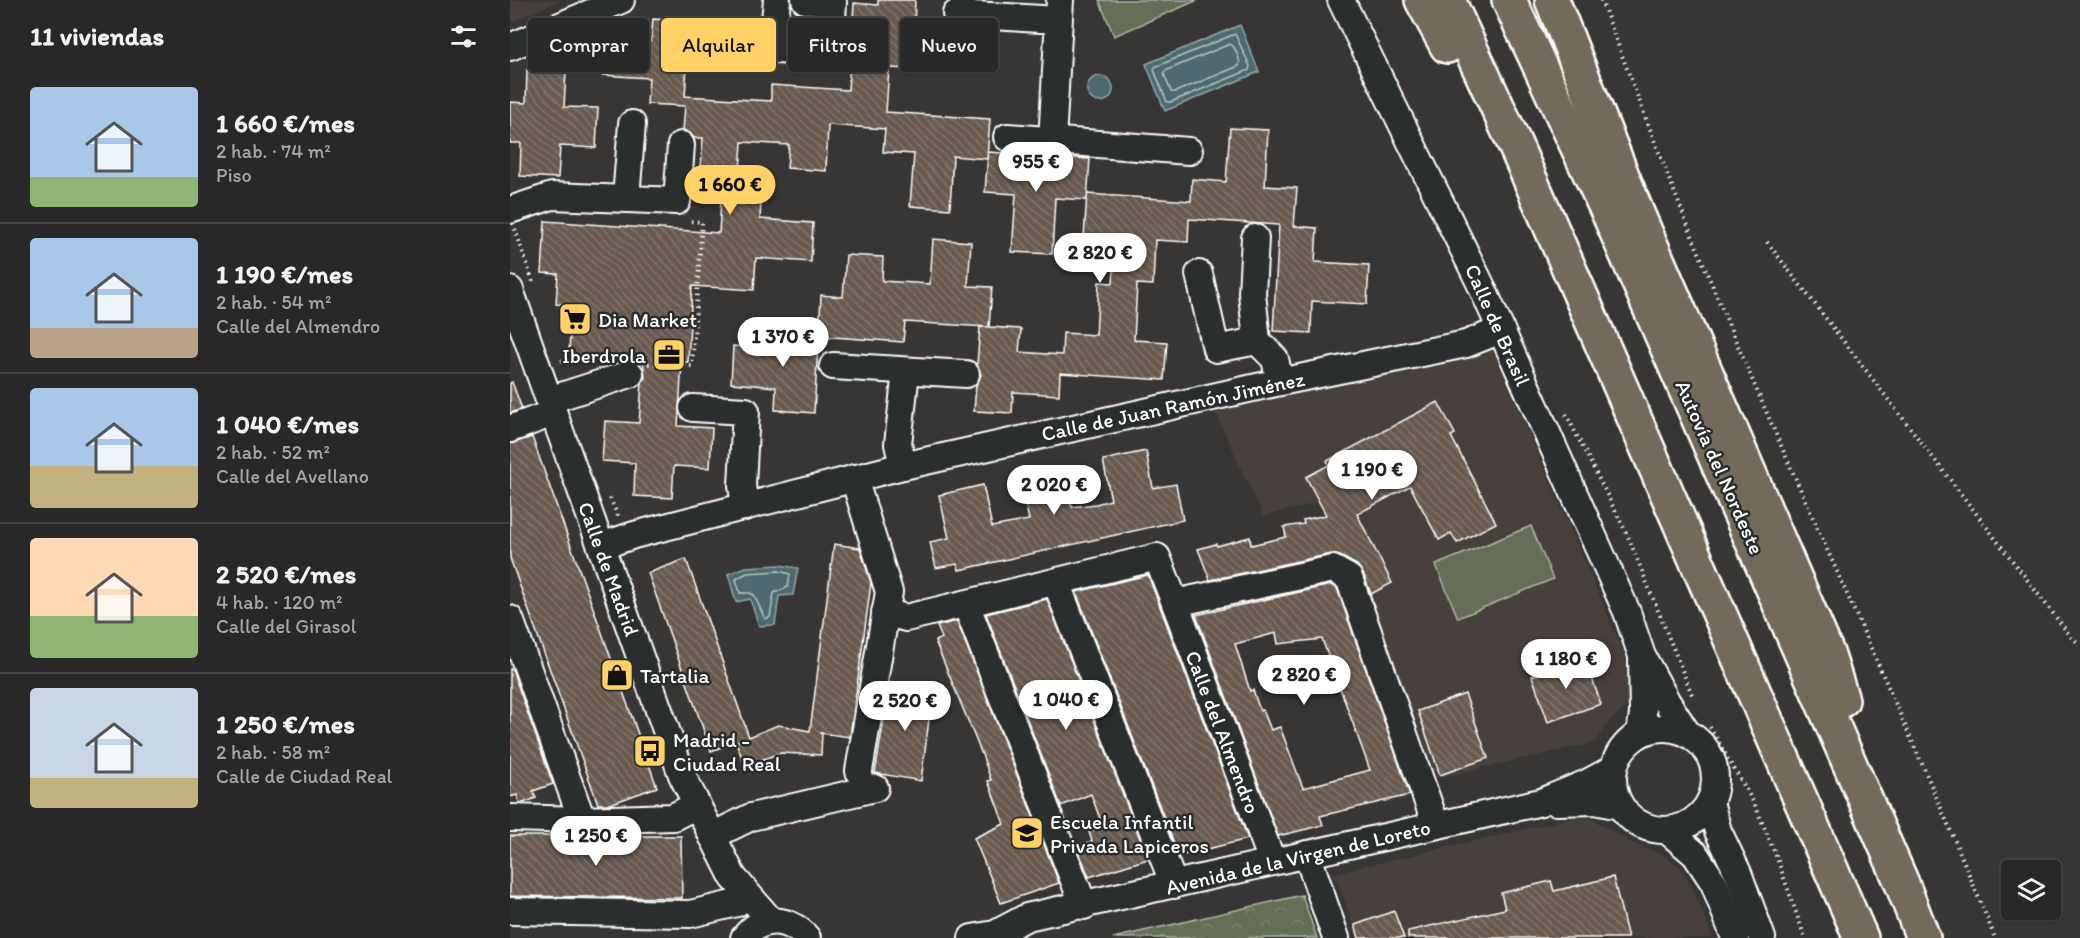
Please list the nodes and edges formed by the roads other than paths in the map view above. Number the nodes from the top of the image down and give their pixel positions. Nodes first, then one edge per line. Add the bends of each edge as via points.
1 (621, 0) edge
2 (777, 0) edge
3 (805, 0) edge
4 (1341, 0) edge
5 (1422, 0) edge
6 (1448, 0) edge
7 (1509, 0) edge
8 (1552, 0) edge
9 (1059, 10) edge
10 (956, 15) dead end
11 (775, 18) edge
12 (510, 47) edge
13 (776, 50) edge
14 (632, 124) dead end
15 (1007, 137) dead end
16 (1052, 141) junction
17 (681, 146) dead end
18 (1189, 151) dead end
19 (626, 198) junction
20 (516, 220) edge
21 (1255, 238) dead end
22 (1199, 274) dead end
23 (510, 290) edge
24 (1580, 297) junction
25 (1501, 330) junction
26 (1257, 341) junction
27 (833, 366) dead end
28 (639, 369) road end
29 (906, 371) junction
30 (966, 374) dead end
31 (1280, 382) junction
32 (551, 407) junction
33 (693, 408) dead end
34 (510, 429) edge
35 (903, 466) junction
36 (854, 478) junction
37 (745, 507) junction
38 (601, 546) junction
39 (1056, 582) junction
40 (887, 602) junction
41 (1175, 603) junction
42 (966, 604) junction
43 (510, 619) edge
44 (1642, 656) junction
45 (1687, 733) junction
46 (1640, 734) junction
47 (1613, 769) junction
48 (1540, 802) junction
49 (1710, 802) junction
50 (697, 805) junction
51 (1620, 806) junction
52 (510, 818) edge
53 (582, 820) junction
54 (1436, 825) junction
55 (1668, 831) junction
56 (712, 836) junction
57 (1307, 854) junction
58 (1272, 861) junction
59 (733, 877) junction
60 (1901, 881) junction
61 (1174, 885) junction
62 (737, 903) junction
63 (1084, 906) junction
64 (510, 911) edge
65 (1055, 912) junction
66 (771, 921) junction
67 (746, 935) edge
68 (991, 936) edge
69 (807, 938) edge
70 (1023, 938) edge
71 (1335, 938) edge
72 (1735, 938) edge
73 (1762, 938) edge
74 (1861, 938) edge
75 (1923, 938) edge

1 - 12 street
2 - 11 street
3 - 13 street via 832,2 830,53
4 - 25 street, Calle de Brasil
5 - 24 highway
6 - 24 highway
7 - 60 highway, Autovía del Nordeste via 1608,212
8 - 60 highway via 1637,213 1827,653
9 - 10 street
9 - 16 street
14 - 19 street
15 - 16 street
16 - 18 street
17 - 19 street via 677,201
19 - 20 street via 552,196
21 - 26 street via 1252,293
22 - 26 street via 1216,349
23 - 32 street, Calle de Madrid
24 - 74 highway
25 - 31 street, Calle de Juan Ramón Jiménez via 1466,344
25 - 44 street, Calle de Brasil via 1627,612
26 - 31 street via 1275,359
27 - 29 street
28 - 32 street
29 - 30 street
29 - 35 street via 898,444
31 - 35 street, Calle de Juan Ramón Jiménez
32 - 34 street
32 - 38 street, Calle de Madrid
33 - 37 street via 746,411 742,485
35 - 36 street, Calle de Juan Ramón Jiménez
36 - 37 street, Calle de Juan Ramón Jiménez
36 - 40 street
37 - 38 street, Calle de Juan Ramón Jiménez
38 - 50 street, Calle de Madrid via 682,775
39 - 41 street, Calle del Almendro via 1156,557
39 - 42 street
39 - 61 street
40 - 42 street via 906,618
40 - 56 street via 867,780 751,817
41 - 54 street via 1333,569 1348,578
41 - 58 street, Calle del Almendro
42 - 63 street
43 - 53 street
44 - 45 street
44 - 46 street
45 - 46 street via 1655,728
45 - 49 street via 1710,755 1715,787
46 - 47 street via 1628,742
47 - 48 street, Avenida de la Virgen de Loreto
47 - 51 street via 1613,788
48 - 51 street, Avenida de la Virgen de Loreto via 1595,801
48 - 54 street, Avenida de la Virgen de Loreto
49 - 55 street via 1700,816
49 - 73 street
50 - 53 street via 673,818
50 - 56 street, Calle de Madrid
51 - 55 street via 1640,825
52 - 53 street
54 - 57 street, Avenida de la Virgen de Loreto
55 - 72 street via 1695,854 1714,883
56 - 59 street, Calle de Madrid
57 - 58 street, Avenida de la Virgen de Loreto
57 - 71 street
58 - 61 street, Avenida de la Virgen de Loreto
59 - 62 street, Calle de Madrid
59 - 66 street, Calle de Madrid
60 - 75 highway, Autovía del Nordeste
61 - 63 street, Avenida de la Virgen de Loreto
62 - 64 street via 690,914
62 - 67 street, Calle de Madrid
63 - 65 street, Avenida de la Virgen de Loreto
65 - 68 street, Avenida de la Virgen de Loreto via 1027,917
65 - 70 street, Avenida de la Virgen de Loreto
66 - 67 street via 759,924
66 - 69 street via 799,928

